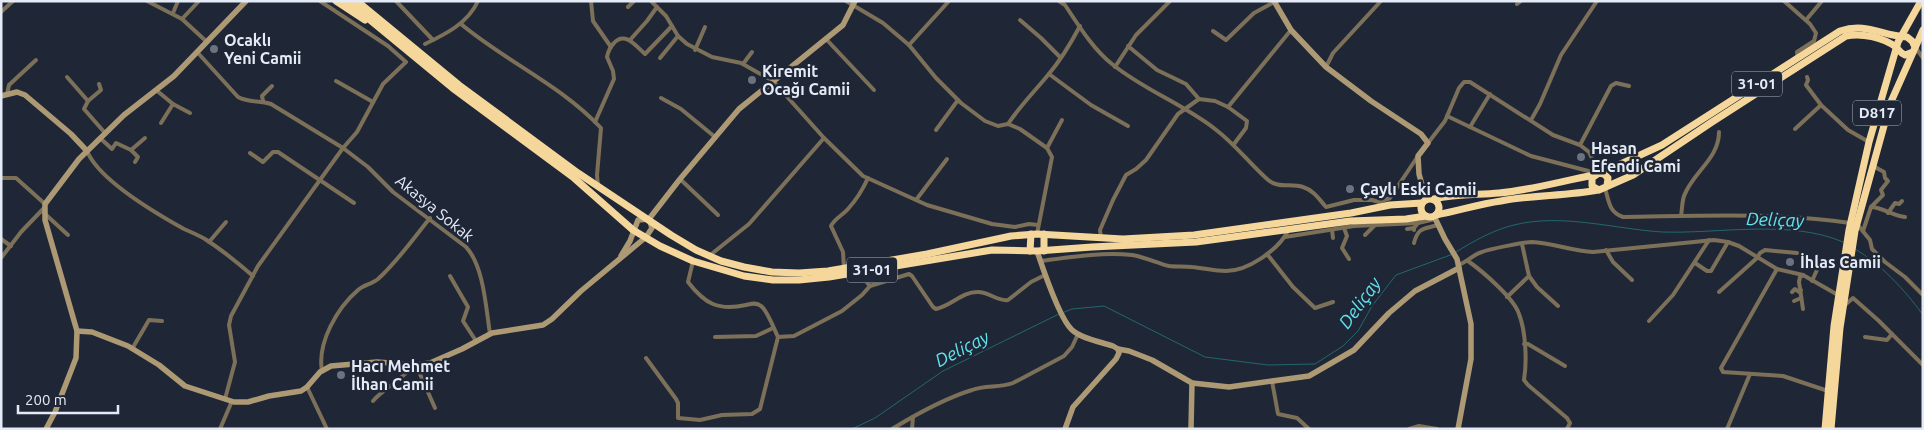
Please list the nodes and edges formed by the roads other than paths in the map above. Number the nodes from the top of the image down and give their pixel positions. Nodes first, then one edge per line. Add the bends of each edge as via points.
1 (13, 1) edge
2 (147, 1) edge
3 (178, 1) edge
4 (199, 1) edge
5 (246, 1) edge
6 (320, 1) edge
7 (336, 1) edge
8 (347, 1) edge
9 (357, 1) edge
10 (366, 1) edge
11 (396, 1) edge
12 (478, 1) edge
13 (591, 1) edge
14 (634, 1) edge
15 (651, 1) edge
16 (846, 1) edge
17 (949, 1) edge
18 (1059, 1) edge
19 (1170, 1) edge
20 (1381, 1) edge
21 (1597, 1) edge
22 (1784, 1) edge
23 (1822, 1) edge
24 (1921, 1) edge
25 (1275, 2) edge
26 (854, 3) edge
27 (628, 7) dead end
28 (657, 7) junction
29 (1, 12) edge
30 (173, 13) junction
31 (182, 19) junction
32 (1020, 20) dead end
33 (1806, 20) junction
34 (461, 24) junction
35 (672, 26) junction
36 (1080, 26) junction
37 (705, 27) dead end
38 (1291, 30) junction
39 (1923, 30) edge
40 (1213, 31) dead end
41 (394, 36) junction
42 (678, 36) junction
43 (1901, 37) junction
44 (826, 39) junction
45 (433, 40) junction
46 (630, 40) junction
47 (208, 42) junction
48 (426, 44) dead end
49 (909, 45) junction
50 (1128, 46) junction
51 (611, 47) junction
52 (1897, 48) junction
53 (695, 50) junction
54 (1914, 50) junction
55 (198, 52) junction
56 (752, 52) dead end
57 (1060, 57) junction
58 (660, 58) dead end
59 (1798, 58) junction
60 (1923, 58) edge
61 (36, 60) dead end
62 (743, 64) junction
63 (1115, 66) junction
64 (1326, 67) junction
65 (1049, 74) junction
66 (67, 77) dead end
67 (1807, 77) dead end
68 (336, 81) dead end
69 (773, 81) junction
70 (99, 84) dead end
71 (272, 86) dead end
72 (1629, 86) dead end
73 (156, 90) junction
74 (874, 90) dead end
75 (1490, 94) junction
76 (4, 95) edge
77 (661, 98) dead end
78 (1199, 99) junction
79 (958, 100) junction
80 (88, 101) junction
81 (263, 101) junction
82 (373, 102) junction
83 (173, 104) junction
84 (1822, 104) junction
85 (1228, 107) junction
86 (1184, 110) junction
87 (190, 114) dead end
88 (1447, 116) junction
89 (1062, 120) dead end
90 (1531, 120) junction
91 (596, 122) junction
92 (161, 123) dead end
93 (1008, 124) junction
94 (1128, 126) dead end
95 (1470, 127) junction
96 (1795, 129) dead end
97 (936, 130) dead end
98 (1720, 132) dead end
99 (103, 135) junction
100 (715, 137) junction
101 (145, 138) dead end
102 (824, 138) junction
103 (1869, 142) junction
104 (1428, 143) junction
105 (1234, 144) junction
106 (1580, 145) junction
107 (343, 148) junction
108 (1048, 148) junction
109 (131, 150) junction
110 (87, 151) junction
111 (250, 153) dead end
112 (1418, 156) junction
113 (947, 159) dead end
114 (135, 162) dead end
115 (1873, 166) junction
116 (1597, 174) junction
117 (1, 178) edge
118 (868, 178) junction
119 (680, 179) junction
120 (321, 180) junction
121 (598, 187) junction
122 (1604, 188) junction
123 (916, 200) junction
124 (1427, 200) junction
125 (1902, 201) dead end
126 (354, 203) dead end
127 (45, 208) junction
128 (1871, 208) junction
129 (1888, 213) junction
130 (718, 215) dead end
131 (1681, 216) junction
132 (1905, 217) dead end
133 (430, 218) junction
134 (1434, 218) junction
135 (648, 219) junction
136 (226, 222) dead end
137 (1418, 223) junction
138 (1038, 225) junction
139 (1374, 226) junction
140 (1344, 228) junction
141 (1414, 228) junction
142 (1855, 228) junction
143 (1407, 229) dead end
144 (634, 230) junction
145 (1332, 230) junction
146 (1373, 233) dead end
147 (1037, 234) junction
148 (1286, 234) junction
149 (1416, 234) junction
150 (68, 235) dead end
151 (1365, 235) dead end
152 (646, 237) junction
153 (1101, 238) junction
154 (1333, 238) dead end
155 (1, 239) edge
156 (1709, 240) junction
157 (209, 242) junction
158 (1728, 242) junction
159 (1414, 243) dead end
160 (1522, 244) junction
161 (11, 246) junction
162 (1606, 250) junction
163 (1037, 251) junction
164 (1797, 253) dead end
165 (1267, 254) junction
166 (708, 256) junction
167 (1, 258) edge
168 (1758, 258) junction
169 (619, 259) junction
170 (1349, 259) dead end
171 (693, 261) junction
172 (1468, 261) junction
173 (1041, 262) junction
174 (1695, 262) junction
175 (1820, 262) dead end
176 (1846, 263) junction
177 (1458, 264) junction
178 (844, 268) junction
179 (1777, 269) junction
180 (861, 272) junction
181 (1045, 275) junction
182 (1803, 275) junction
183 (253, 276) junction
184 (450, 276) dead end
185 (1529, 276) junction
186 (1632, 280) dead end
187 (1812, 281) junction
188 (870, 286) junction
189 (1801, 290) junction
190 (1719, 292) dead end
191 (1792, 292) dead end
192 (1838, 295) junction
193 (1923, 295) edge
194 (1506, 297) junction
195 (1801, 298) junction
196 (1794, 301) dead end
197 (1333, 302) dead end
198 (1558, 306) dead end
199 (1844, 307) junction
200 (1803, 309) dead end
201 (162, 321) dead end
202 (1649, 321) dead end
203 (773, 328) junction
204 (77, 331) junction
205 (490, 334) junction
206 (1078, 334) junction
207 (1892, 334) junction
208 (715, 337) dead end
209 (778, 337) junction
210 (1865, 337) dead end
211 (476, 341) junction
212 (1524, 344) junction
213 (132, 349) junction
214 (1118, 350) junction
215 (646, 358) dead end
216 (414, 365) junction
217 (1923, 365) edge
218 (1565, 366) dead end
219 (322, 371) junction
220 (1750, 374) junction
221 (1272, 382) junction
222 (1192, 383) junction
223 (307, 387) junction
224 (1829, 391) junction
225 (228, 400) junction
226 (373, 401) dead end
227 (435, 408) dead end
228 (913, 417) junction
229 (46, 429) edge
230 (220, 429) edge
231 (326, 429) edge
232 (892, 429) edge
233 (912, 429) edge
234 (1064, 429) edge
235 (1191, 429) edge
236 (1309, 429) edge
237 (1409, 429) edge
238 (1437, 429) edge
239 (1458, 429) edge
240 (1567, 429) edge
241 (1727, 429) edge
242 (1825, 429) edge
243 (1831, 429) edge

1 - 29 street
2 - 30 street
3 - 30 street
4 - 31 street
5 - 47 street
6 - 82 street via 388,46 406,62 383,84
7 - 41 highway, 31-01
8 - 41 highway
9 - 41 highway
10 - 41 highway, 31-01
11 - 45 street
12 - 34 street
13 - 51 street via 594,21
14 - 27 street
15 - 28 street
16 - 26 street
17 - 49 street
18 - 36 street
19 - 50 street
20 - 64 street via 1349,33
21 - 90 street via 1561,55
22 - 33 street
23 - 33 street
24 - 43 highway, D817
25 - 38 street
25 - 40 street via 1254,13 1226,40
26 - 44 street via 843,25
26 - 49 street
28 - 35 street
28 - 46 street
30 - 31 street
31 - 47 street
32 - 57 street
33 - 59 street via 1816,33 1814,41 1797,52
34 - 45 street
34 - 91 street
35 - 42 street
35 - 46 street via 645,54
36 - 57 street
36 - 63 street
37 - 53 street
38 - 64 street
38 - 85 street
39 - 54 highway, D817
41 - 121 highway, 31-01
41 - 144 highway, 31-01 via 455,90 574,178
42 - 53 street
42 - 58 street
43 - 52 highway, D817
43 - 54 highway, 31-01 via 1912,41
43 - 59 highway, 31-01 via 1852,27 1840,31
44 - 69 street
44 - 74 street
45 - 48 street
46 - 51 street via 618,39
47 - 55 street
49 - 79 street
50 - 63 street
50 - 78 street via 1157,70 1186,84
51 - 91 street via 606,57 614,79
52 - 54 highway, 31-01 via 1904,55
52 - 103 highway, D817
52 - 122 highway, 31-01 via 1864,35 1846,36 1633,175
53 - 62 street via 712,58
54 - 60 street
54 - 115 highway, D817 via 1890,104
55 - 73 street
55 - 81 street, Akasya Sokak via 238,97 246,101
56 - 62 street
57 - 65 street
59 - 116 highway, 31-01 via 1662,145
61 - 76 street via 9,85
62 - 69 street
63 - 86 street
64 - 104 street via 1421,134
65 - 93 street
65 - 94 street via 1091,105
66 - 80 street
67 - 84 street via 1806,84
68 - 82 street
69 - 100 street via 739,109
69 - 102 street
70 - 80 street via 101,90
71 - 81 street via 262,96
72 - 106 street via 1616,83 1611,86
73 - 83 street
73 - 99 street
75 - 88 street via 1470,82 1464,82
75 - 90 street
75 - 95 street
76 - 110 street via 24,94
77 - 100 street via 681,109
78 - 85 street
78 - 86 street
79 - 93 street via 985,121 998,126
79 - 97 street
80 - 99 street via 84,109
81 - 107 street, Akasya Sokak
82 - 107 street via 357,132
83 - 87 street
83 - 92 street
84 - 96 street
84 - 103 street via 1848,130
85 - 105 street via 1247,122
86 - 105 street
86 - 153 street via 1146,160 1126,176 1100,230
88 - 95 street
88 - 104 street
89 - 108 street
90 - 106 street via 1553,135
91 - 121 street via 601,128
93 - 108 street via 1020,128
95 - 116 street via 1531,156
98 - 131 street via 1714,154 1684,197
99 - 109 street via 112,149 116,143
99 - 110 street
100 - 119 street
101 - 109 street
102 - 118 street
102 - 166 street via 749,224
103 - 142 highway, D817
104 - 112 street
105 - 112 street via 1267,179 1276,185 1303,186 1314,192 1326,207 1354,200 1379,202 1390,198
106 - 116 street via 1589,152
107 - 120 street
107 - 133 street, Akasya Sokak via 393,192
108 - 138 street via 1052,157
109 - 114 street via 138,157
110 - 127 street
110 - 157 street via 107,177 153,211
111 - 120 street via 263,162 273,152 278,152
112 - 124 street
113 - 123 street
115 - 128 street via 1884,172 1888,181 1881,190 1883,195
115 - 142 highway, D817
116 - 122 highway via 1608,178
116 - 122 highway via 1591,180 1592,186
116 - 124 highway, 31-01 via 1532,189
117 - 127 street via 16,178
118 - 123 street
118 - 178 street via 855,202 831,226 843,252
119 - 130 street
119 - 135 street
120 - 126 street
120 - 183 street
121 - 135 highway, 31-01
122 - 131 street via 1610,209 1616,215
122 - 134 highway, 31-01 via 1500,201
123 - 138 street via 992,224
124 - 134 highway via 1421,210
124 - 134 highway via 1439,205
124 - 153 highway, 31-01 via 1194,236
125 - 129 street via 1895,203
127 - 150 street
127 - 161 street
127 - 204 street via 46,225
128 - 129 street via 1877,207
128 - 142 street
129 - 132 street
131 - 142 street via 1811,217
133 - 205 street, Akasya Sokak via 470,252 477,265
133 - 219 street via 376,281 359,288 339,313 322,348
134 - 137 street
134 - 148 highway, 31-01 via 1350,221
134 - 149 street
134 - 177 street
135 - 144 street via 638,220
135 - 152 street via 652,228
135 - 166 highway, 31-01
136 - 157 street
137 - 139 street
137 - 141 street
138 - 147 street
139 - 140 street
139 - 146 street
139 - 151 street
140 - 145 street
140 - 170 street via 1347,236 1342,248
141 - 143 street
141 - 149 street
142 - 176 highway, D817
142 - 193 street via 1870,240 1878,256
144 - 152 highway, 31-01
144 - 169 street
145 - 148 street
145 - 154 street
147 - 153 highway, 31-01
147 - 163 highway
147 - 163 highway
147 - 178 highway, 31-01
148 - 163 highway, 31-01
148 - 165 street
149 - 159 street
152 - 169 street
152 - 171 highway, 31-01
155 - 161 street
156 - 158 street
156 - 162 street
156 - 174 street
157 - 183 street
158 - 168 street
158 - 174 street via 1712,271
160 - 162 street via 1557,245 1577,251
160 - 172 street via 1481,252
160 - 185 street
161 - 167 street
162 - 186 street via 1613,262
163 - 173 street
163 - 180 highway, 31-01 via 992,250
164 - 168 street via 1765,250
165 - 173 street via 1247,267 1226,271 1179,268 1134,256 1070,257
165 - 197 street via 1293,288 1315,308
166 - 178 highway, 31-01 via 772,272
168 - 179 street
168 - 190 street
169 - 205 street via 552,319 543,324
171 - 180 highway, 31-01 via 744,276 773,280
171 - 203 street via 688,282 710,304 726,308 756,303 763,307
172 - 177 street
172 - 194 street
173 - 181 street
174 - 202 street via 1673,296
175 - 187 street
176 - 192 highway, D817
176 - 199 highway, D817
177 - 221 street via 1409,295 1354,350 1309,376
177 - 239 street via 1472,344
179 - 182 street
179 - 220 street via 1721,368 1723,372
180 - 188 street
181 - 188 street via 1008,300 973,292 936,309 909,274
181 - 206 street via 1065,319
182 - 187 street
182 - 189 street via 1799,282
183 - 225 street via 229,325 235,362
184 - 211 street via 468,307 463,321
185 - 194 street
185 - 198 street
187 - 192 street
188 - 209 street via 842,310 794,336
189 - 191 street
189 - 195 street
192 - 224 highway, D817
194 - 212 street via 1519,314
195 - 196 street
195 - 200 street
199 - 207 street via 1853,298
199 - 243 highway, D817
201 - 213 street via 149,320
203 - 208 street via 756,336
203 - 209 street
204 - 213 street via 92,332
204 - 229 street via 76,358
205 - 211 street
206 - 214 street
206 - 228 street via 1064,356 1013,383 971,390
207 - 210 street via 1886,340
207 - 217 street
209 - 215 street via 760,409 752,414 700,420 678,418 676,399
211 - 216 street via 430,363
212 - 218 street
212 - 240 street via 1527,359 1524,380 1567,418 1570,422
213 - 225 street via 185,386
214 - 222 street via 1152,360
214 - 234 street via 1116,359 1073,407
216 - 219 street via 377,362 331,366
216 - 226 street
216 - 227 street
219 - 223 street
220 - 224 street via 1783,376
220 - 241 street
221 - 222 street via 1229,387
221 - 236 street via 1278,414 1297,418
222 - 235 street
223 - 225 street via 248,402
223 - 231 street
224 - 242 highway, D817
225 - 230 street
228 - 232 street
228 - 233 street
237 - 238 street via 1419,426

